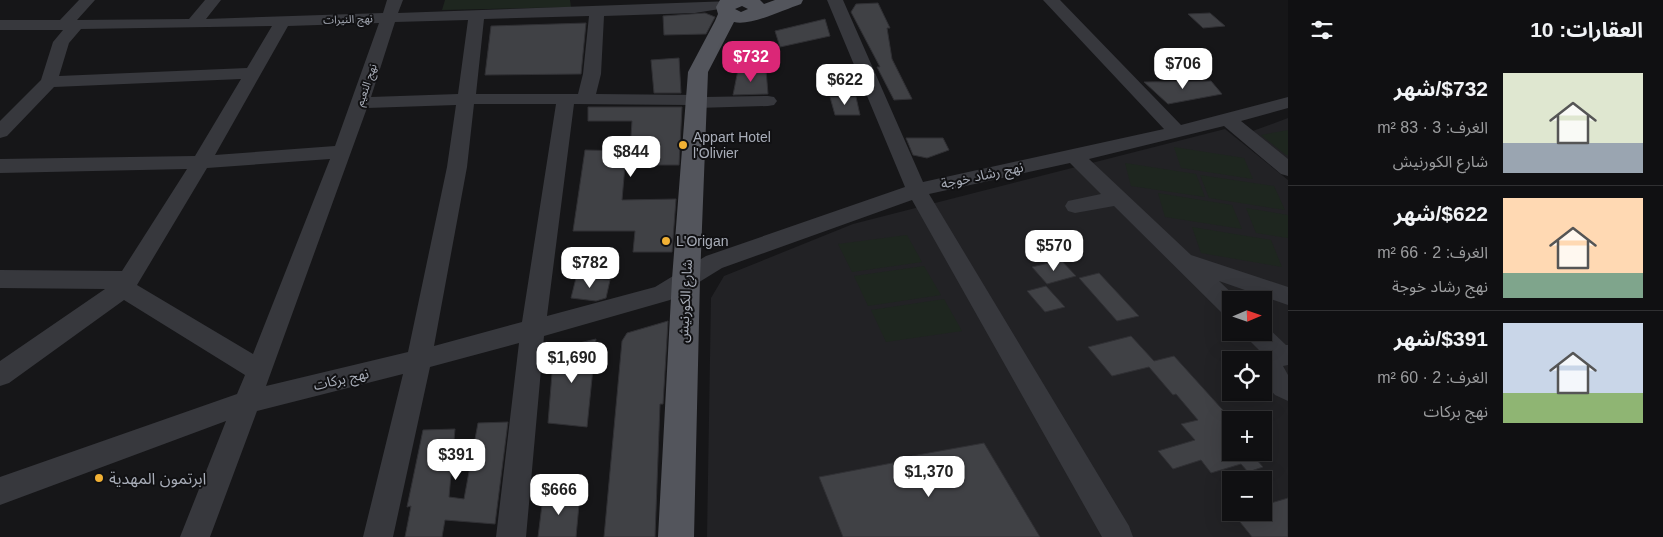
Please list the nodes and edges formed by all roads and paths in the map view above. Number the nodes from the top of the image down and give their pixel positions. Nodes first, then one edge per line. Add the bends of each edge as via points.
1 (88, 0) edge
2 (212, 0) edge
3 (395, 0) edge
4 (794, 0) edge
5 (834, 0) edge
6 (1051, 0) edge
7 (575, 6) edge
8 (740, 6) edge
9 (596, 11) junction
10 (477, 16) junction
11 (389, 17) junction
12 (283, 21) junction
13 (193, 24) junction
14 (70, 25) junction
15 (3, 28) edge
16 (252, 73) junction
17 (49, 82) junction
18 (467, 99) junction
19 (575, 99) junction
20 (768, 100) dead end
21 (697, 102) junction
22 (1288, 102) edge
23 (360, 103) junction
24 (1226, 119) junction
25 (1177, 131) junction
26 (0, 132) edge
27 (343, 152) junction
28 (1074, 156) junction
29 (201, 162) junction
30 (0, 166) edge
31 (1288, 169) edge
32 (917, 191) junction
33 (1119, 198) junction
34 (1075, 206) dead end
35 (1185, 261) junction
36 (0, 279) edge
37 (686, 279) junction
38 (126, 284) junction
39 (1288, 296) edge
40 (1222, 298) edge
41 (533, 329) junction
42 (1268, 341) edge
43 (1284, 355) edge
44 (419, 360) junction
45 (259, 371) junction
46 (0, 375) edge
47 (1288, 390) edge
48 (246, 402) junction
49 (4, 496) edge
50 (1118, 532) edge
51 (195, 537) edge
52 (378, 537) edge
53 (511, 537) edge
54 (676, 537) edge

1 - 14 street
2 - 13 street
3 - 11 street, نهج النعيم
4 - 8 main road, شارع الكورنيش
5 - 32 street
6 - 25 street
7 - 9 street, نهج النيرات
7 - 10 street, نهج النيرات
8 - 9 street, نهج النيرات
8 - 21 main road, شارع الكورنيش via 704,57 698,72
9 - 19 street via 592,74
10 - 11 street, نهج النيرات
10 - 18 street
11 - 12 street, نهج النيرات
11 - 23 street, نهج النعيم
12 - 13 street, نهج النيرات
12 - 16 street
13 - 14 street, نهج النيرات
14 - 15 street, نهج النيرات
14 - 17 street via 61,42
16 - 17 street
16 - 29 street
17 - 26 street
18 - 19 street
18 - 23 street
18 - 44 street
19 - 21 street
19 - 41 street
20 - 21 street
21 - 37 main road, شارع الكورنيش
22 - 24 street, نهج رشاد خوجة
23 - 27 street, نهج النعيم
24 - 25 street, نهج رشاد خوجة
24 - 31 street
25 - 28 street, نهج رشاد خوجة
27 - 29 street
27 - 45 street, نهج النعيم
28 - 32 street, نهج رشاد خوجة
28 - 33 street
29 - 30 street
29 - 38 street
32 - 37 street, نهج رشاد خوجة via 714,262
32 - 50 street
33 - 34 street
33 - 35 street
35 - 39 street
35 - 40 street
36 - 38 street
37 - 41 street, نهج بركات via 662,294
37 - 54 main road, شارع الكورنيش
38 - 45 street
38 - 46 street
41 - 44 street, نهج بركات
41 - 53 street
42 - 43 street
43 - 47 street via 1270,361 1270,367 1277,381
44 - 48 street, نهج بركات
44 - 52 street
45 - 48 street, نهج النعيم
48 - 49 street, نهج بركات
48 - 51 street, نهج النعيم

